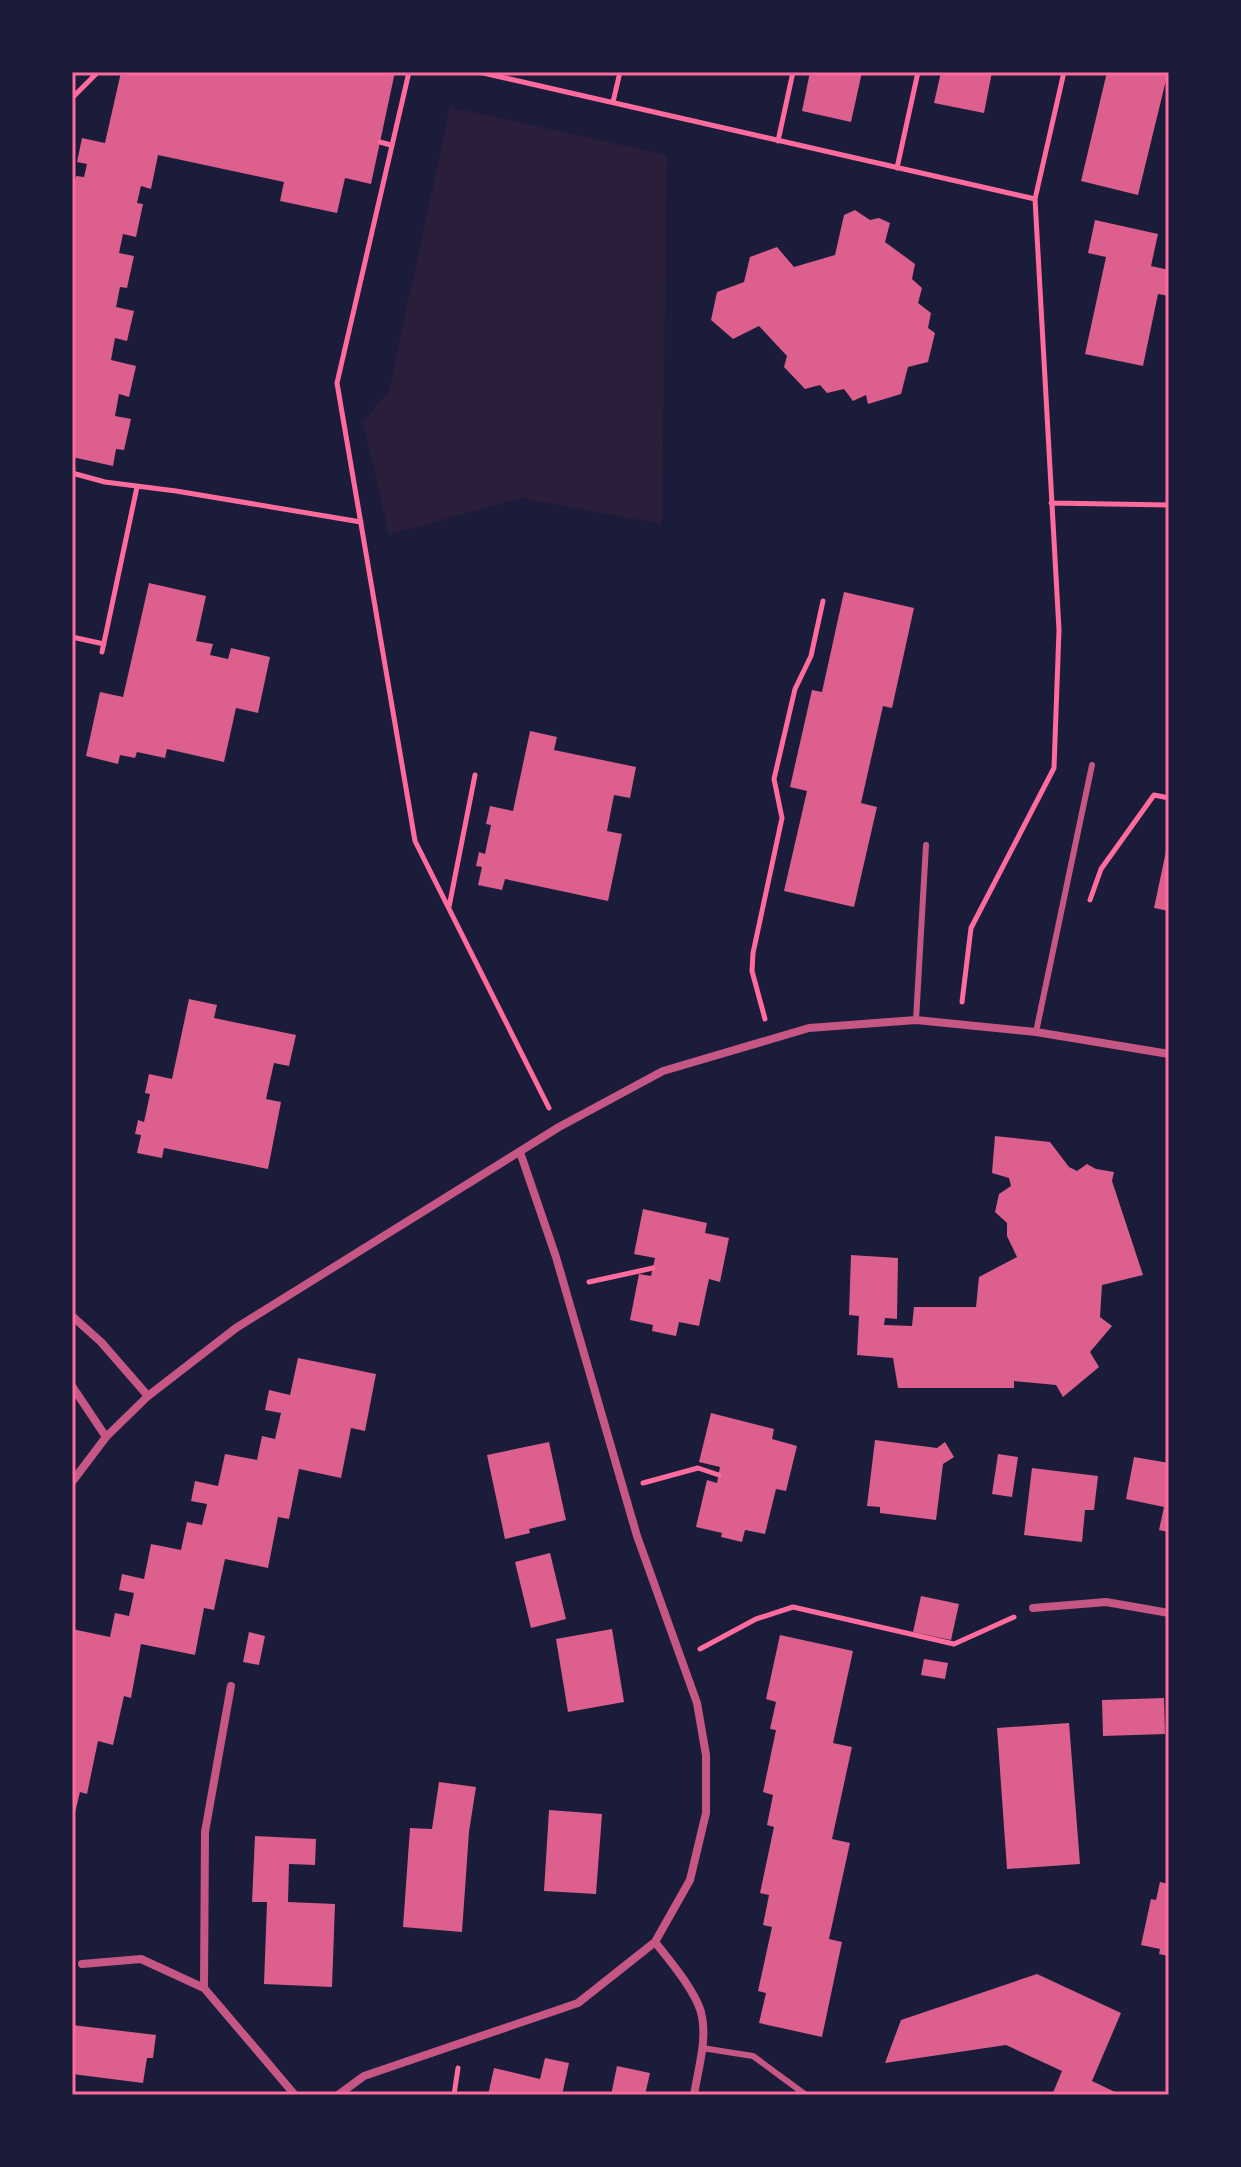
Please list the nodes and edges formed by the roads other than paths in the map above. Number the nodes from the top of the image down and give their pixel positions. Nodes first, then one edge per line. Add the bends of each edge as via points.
1 (1092, 765) dead end
2 (926, 845) dead end
3 (916, 1020) junction
4 (1036, 1032) junction
5 (1169, 1054) edge
6 (520, 1152) junction
7 (72, 1316) edge
8 (72, 1386) edge
9 (148, 1396) junction
10 (106, 1437) junction
11 (72, 1482) edge
12 (1033, 1608) road end
13 (1169, 1613) edge
14 (231, 1686) dead end
15 (655, 1942) junction
16 (82, 1964) dead end
17 (204, 1988) junction
18 (702, 2048) junction
19 (295, 2095) edge
20 (338, 2095) edge
21 (694, 2095) edge
22 (806, 2095) edge

1 - 4 lane
2 - 3 lane
3 - 4 street
3 - 6 street via 809,1028 663,1071
4 - 5 street
6 - 9 street via 236,1328
6 - 15 street via 637,1536 697,1703 706,1755 706,1813 690,1880
7 - 9 street
8 - 10 street
9 - 10 street
10 - 11 street
12 - 13 street via 1106,1602
14 - 17 street via 205,1832
15 - 18 street via 701,2011
15 - 20 street via 578,2003 364,2076
16 - 17 street via 141,1959
17 - 19 street
18 - 21 street
18 - 22 lane via 753,2056

